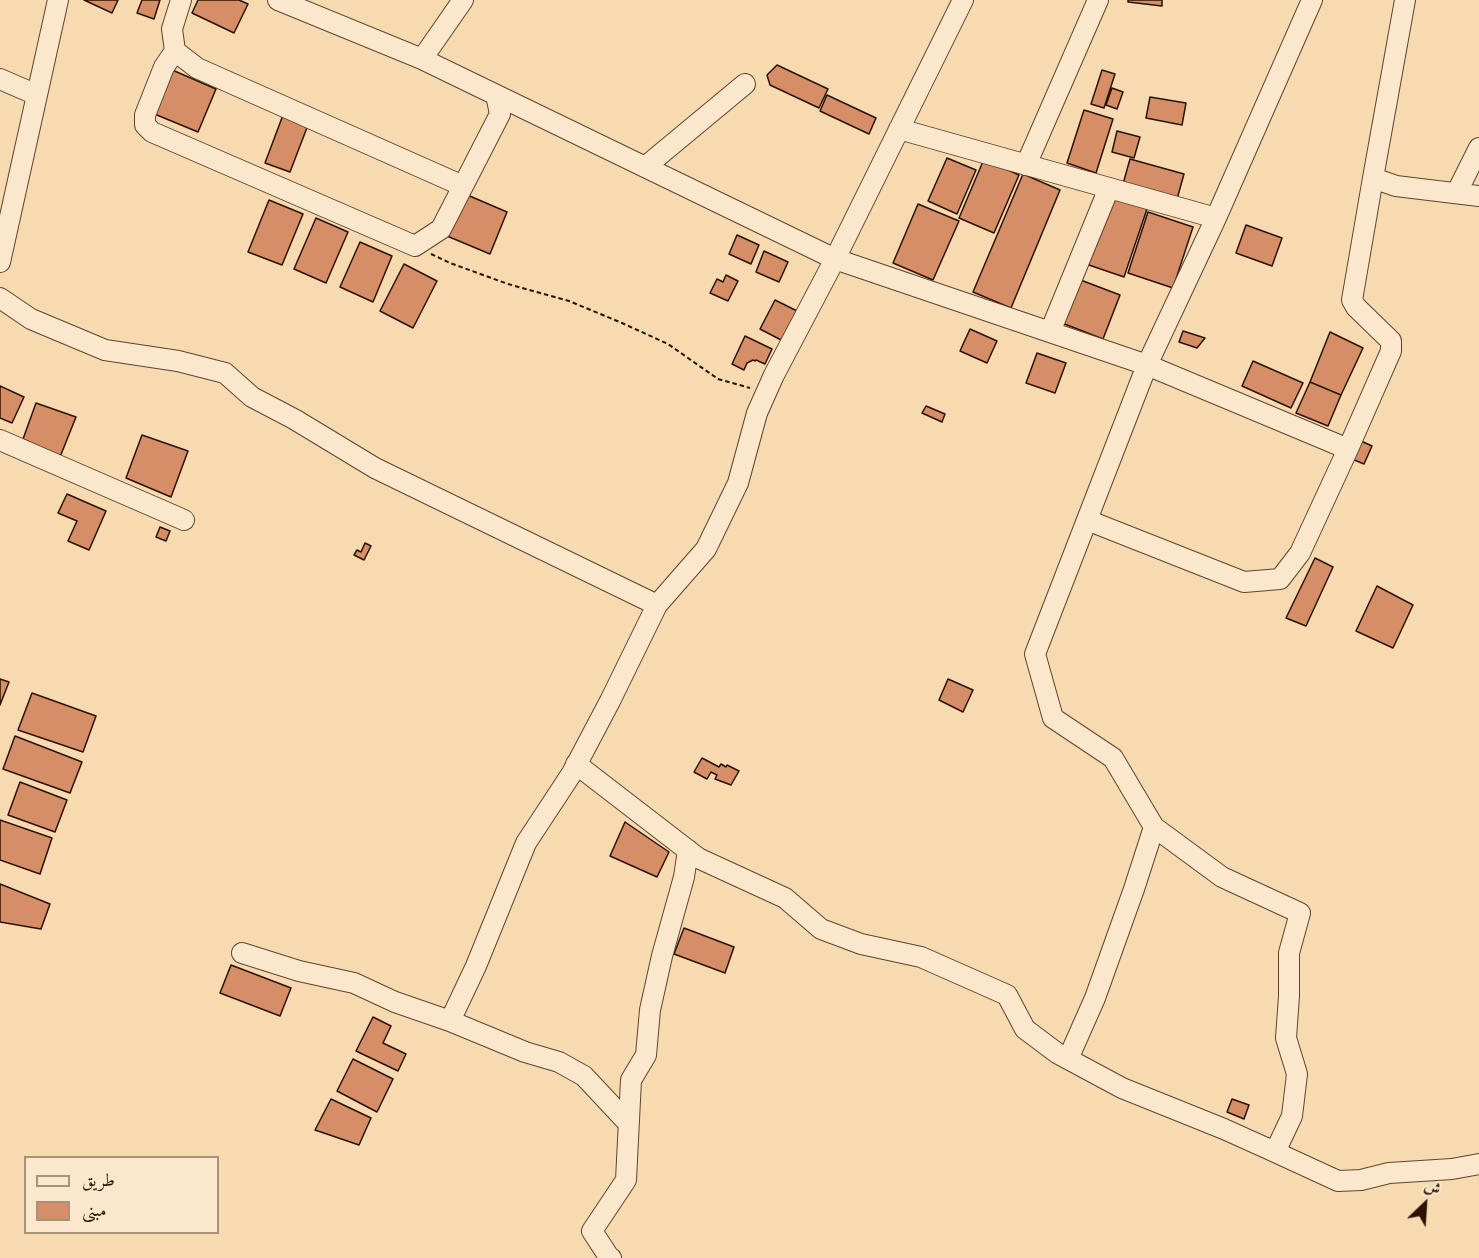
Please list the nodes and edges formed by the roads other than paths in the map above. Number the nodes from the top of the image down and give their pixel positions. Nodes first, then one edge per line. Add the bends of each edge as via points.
1 (58, 0) edge
2 (181, 0) edge
3 (278, 0) edge
4 (463, 0) edge
5 (963, 0) edge
6 (1098, 0) edge
7 (1312, 0) edge
8 (1405, 0) edge
9 (175, 51) junction
10 (422, 59) junction
11 (0, 79) edge
12 (745, 84) dead end
13 (37, 95) junction
14 (496, 95) junction
15 (899, 129) junction
16 (1479, 148) edge
17 (1026, 165) junction
18 (645, 167) junction
19 (1373, 178) junction
20 (463, 186) junction
21 (1109, 188) junction
22 (1457, 192) junction
23 (1479, 196) edge
24 (1216, 218) junction
25 (835, 259) junction
26 (0, 262) edge
27 (0, 298) edge
28 (1050, 332) junction
29 (1147, 365) junction
30 (0, 440) edge
31 (1348, 449) junction
32 (184, 520) dead end
33 (1087, 520) junction
34 (657, 605) junction
35 (576, 764) junction
36 (1154, 827) junction
37 (687, 850) junction
38 (242, 953) dead end
39 (450, 1021) junction
40 (1068, 1059) junction
41 (628, 1124) junction
42 (1275, 1152) junction
43 (1479, 1164) edge
44 (611, 1258) edge

1 - 13 street
2 - 9 street via 172,29
3 - 10 street
4 - 10 street
5 - 15 street
6 - 17 street
7 - 24 street
8 - 19 street
9 - 20 street via 197,68
9 - 20 street via 164,67 145,116 145,125 152,132 415,246 441,229
10 - 14 street
11 - 13 street
12 - 18 street
13 - 26 street
14 - 18 street
14 - 20 street via 500,114
15 - 17 street
15 - 25 street
16 - 22 street
17 - 21 street
18 - 25 street
19 - 22 street via 1396,186
19 - 31 street via 1352,300 1391,341 1391,351
21 - 24 street
21 - 28 street
22 - 23 street
24 - 29 street
25 - 28 street
25 - 34 street via 757,413 738,483 706,549
27 - 34 street via 31,319 105,350 178,361 225,374 252,397 375,468
28 - 29 street
29 - 31 street
29 - 33 street
30 - 32 street
31 - 33 street via 1300,553 1280,579 1244,582
33 - 36 street via 1035,654 1053,718 1113,758
34 - 35 street
35 - 37 street
35 - 39 street via 526,843
36 - 40 street via 1099,987
36 - 42 street via 1222,877 1300,913 1289,952 1286,1038 1297,1074 1292,1116
37 - 40 street via 785,898 821,929 861,944 921,957 1007,995 1025,1029
37 - 41 street via 684,877 650,1010 646,1055 631,1080
38 - 39 street via 354,983
39 - 41 street via 559,1062 584,1076
40 - 42 street via 1122,1088
41 - 44 street via 626,1180 592,1231
42 - 43 street via 1338,1181

